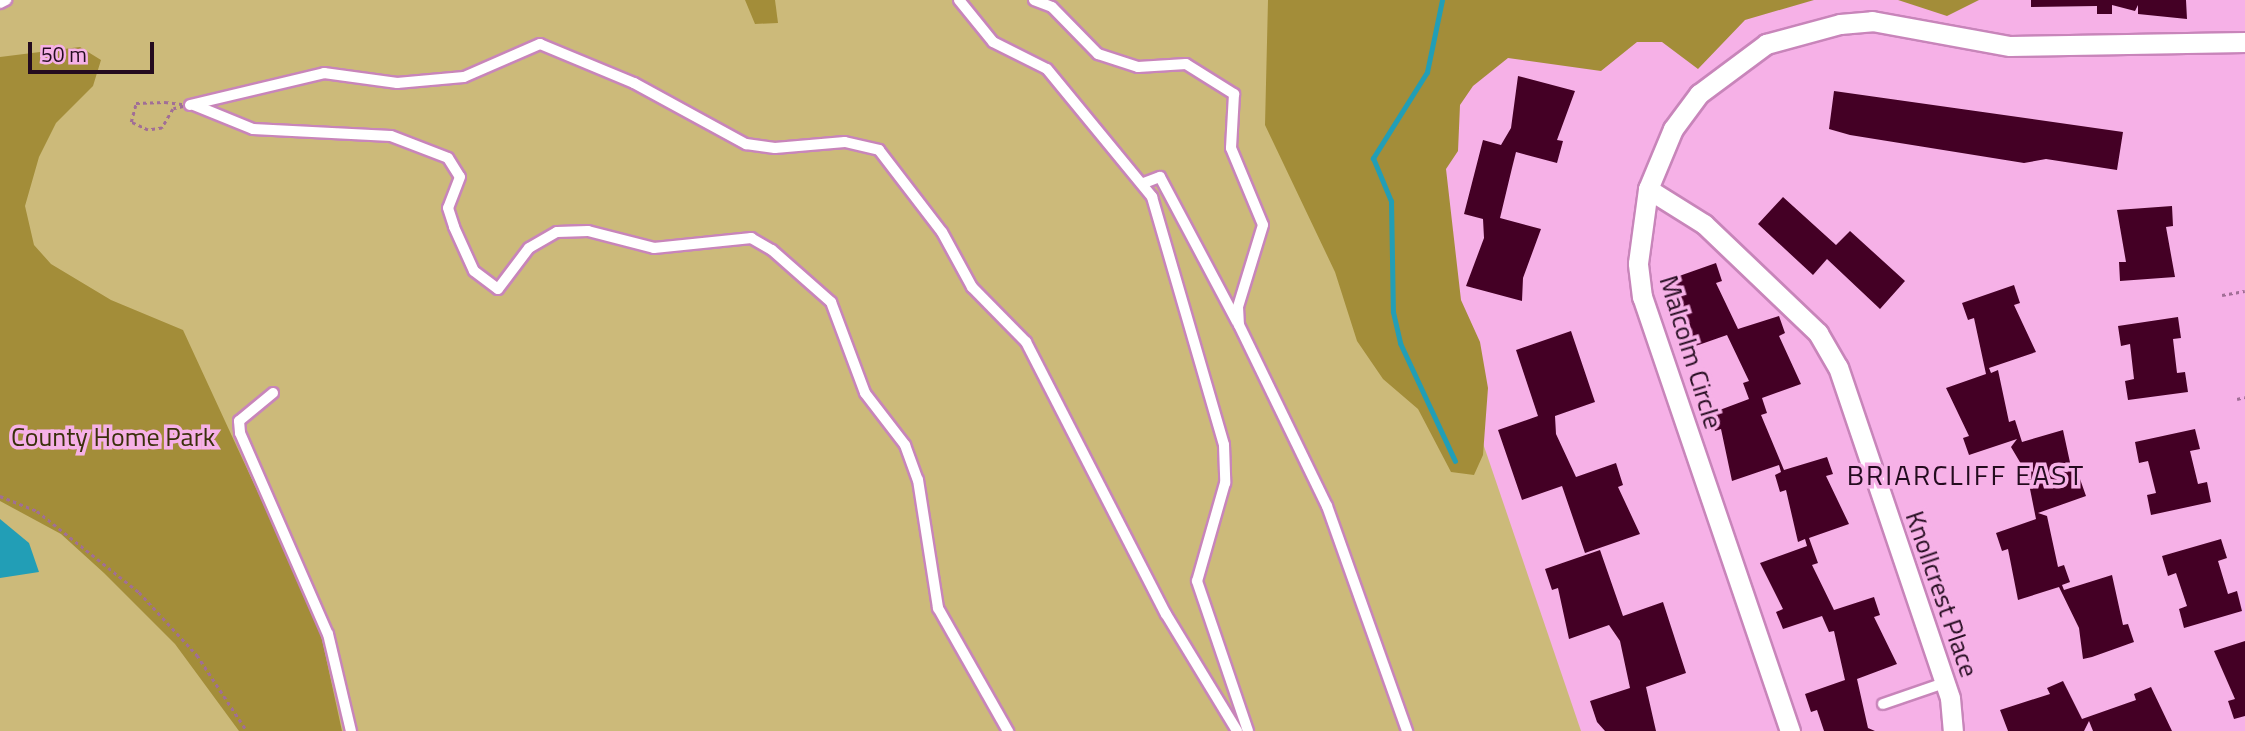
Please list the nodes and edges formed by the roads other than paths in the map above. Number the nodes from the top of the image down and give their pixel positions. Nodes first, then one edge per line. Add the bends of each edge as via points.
1 (6, 0) edge
2 (960, 0) edge
3 (1034, 0) edge
4 (0, 3) edge
5 (2245, 42) edge
6 (1144, 183) junction
7 (1648, 189) junction
8 (1240, 325) junction
9 (273, 393) dead end
10 (1944, 683) junction
11 (1883, 704) dead end
12 (351, 731) edge
13 (1008, 731) edge
14 (1237, 731) edge
15 (1248, 731) edge
16 (1408, 731) edge
17 (1790, 731) edge
18 (1953, 731) edge

1 - 4 lane
2 - 6 lane via 993,42 1047,69
3 - 8 lane via 1052,7 1079,42 1098,54 1138,67 1186,64 1234,94 1231,148 1263,225 1238,307
5 - 7 street, Malcolm Circle via 2057,48 1963,41 1872,22 1802,31 1766,44 1699,94 1673,129
6 - 8 lane via 1160,177
6 - 15 lane via 1224,445 1225,483 1197,581
7 - 10 street, Knollcrest Place via 1704,224 1818,333 1838,368
7 - 17 street, Malcolm Circle via 1638,263 1642,297
8 - 16 lane via 1326,506
9 - 12 lane via 239,421 240,433 328,634
10 - 11 lane
10 - 18 street, Knollcrest Place
13 - 14 lane via 937,608 918,480 905,444 865,393 831,302 772,250 751,237 654,248 587,231 557,232 529,248 508,284 486,286 448,208 460,177 448,159 391,136 253,129 211,107 190,104 324,73 397,83 464,77 540,44 746,144 775,148 845,142 878,150 942,232 972,287 1026,342 1166,614

